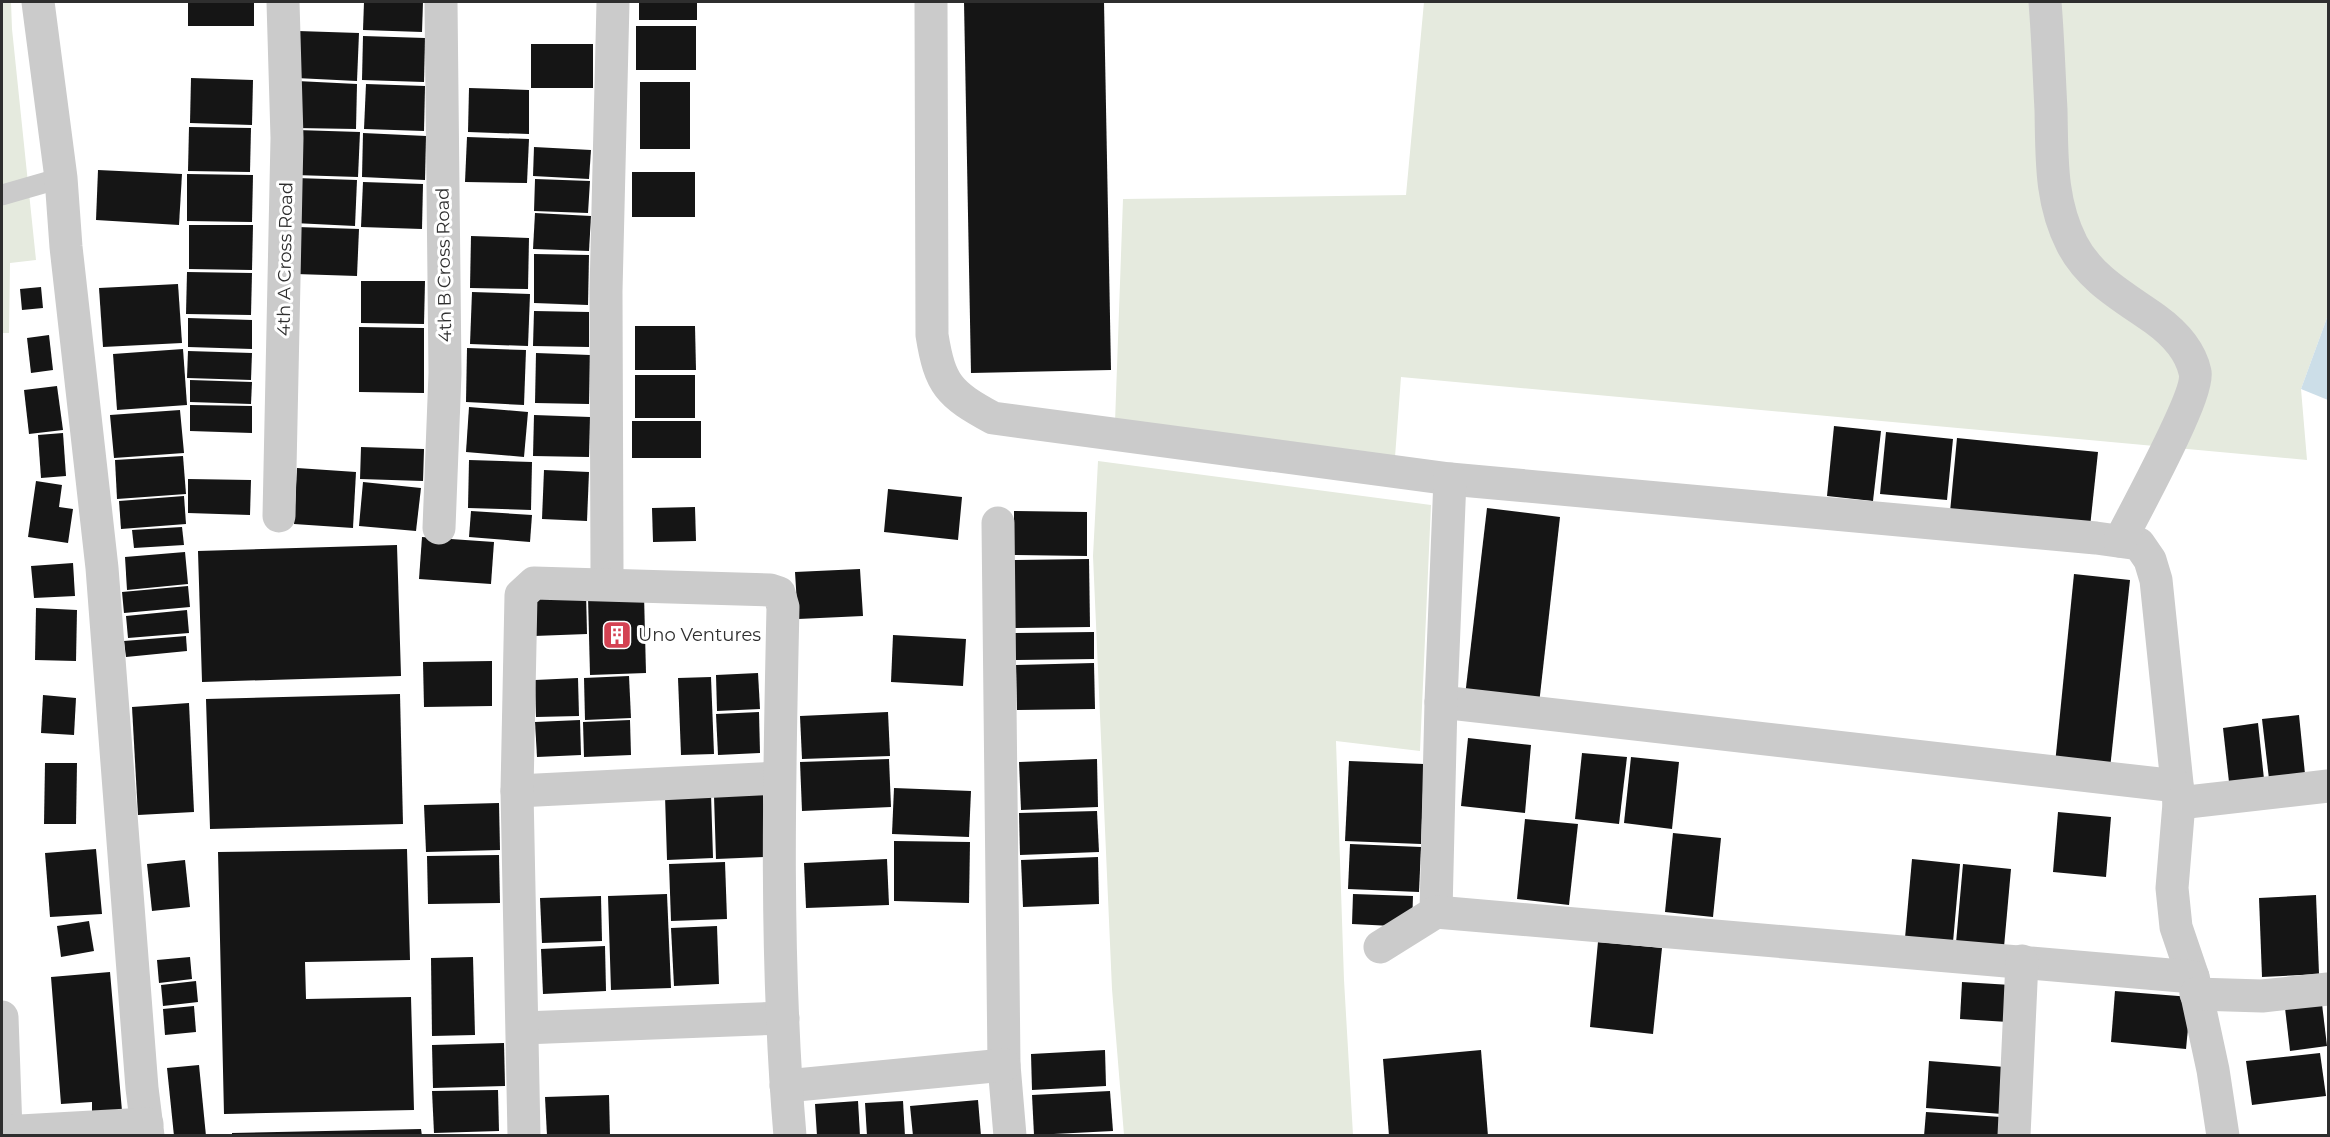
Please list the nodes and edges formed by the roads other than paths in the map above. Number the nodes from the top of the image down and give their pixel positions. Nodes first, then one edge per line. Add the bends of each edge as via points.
1 (44, 2) edge
2 (283, 2) edge
3 (441, 2) edge
4 (613, 2) edge
5 (931, 2) edge
6 (2045, 2) edge
7 (61, 178) junction
8 (2, 195) edge
9 (1450, 479) junction
10 (279, 516) dead end
11 (998, 523) dead end
12 (440, 528) dead end
13 (2120, 540) junction
14 (607, 571) dead end
15 (1441, 702) junction
16 (780, 778) junction
17 (2328, 786) edge
18 (517, 791) junction
19 (2178, 795) junction
20 (1436, 912) junction
21 (1380, 947) dead end
22 (2022, 961) junction
23 (2195, 985) junction
24 (2328, 989) edge
25 (2, 1017) edge
26 (783, 1018) junction
27 (523, 1028) junction
28 (1004, 1065) junction
29 (786, 1086) junction
30 (148, 1130) edge
31 (4, 1132) edge
32 (525, 1136) edge
33 (790, 1136) edge
34 (1010, 1136) edge
35 (2014, 1136) edge
36 (2223, 1136) edge

1 - 7 street
2 - 10 street, 4th A Cross Road via 287,138
3 - 12 street, 4th B Cross Road via 445,373
4 - 14 street via 606,291
5 - 9 street via 932,335 937,365 947,387 993,418
6 - 13 street via 2053,186 2072,243 2091,272 2182,342 2196,373 2189,405
7 - 8 lane
7 - 30 street via 102,568
9 - 13 street
9 - 15 street
11 - 28 street
13 - 19 street via 2139,544 2150,560 2156,580
15 - 19 street
15 - 20 street
16 - 18 street
16 - 18 street via 783,607 779,592 534,583 521,595
16 - 26 street
17 - 19 street
18 - 27 street
19 - 23 street via 2172,888 2176,927
20 - 21 street
20 - 22 street
22 - 23 street
22 - 35 street
23 - 24 street via 2262,996
23 - 36 street
25 - 31 street
26 - 27 street
26 - 29 street
27 - 32 street
28 - 29 street
28 - 34 street
29 - 33 street
30 - 31 street

